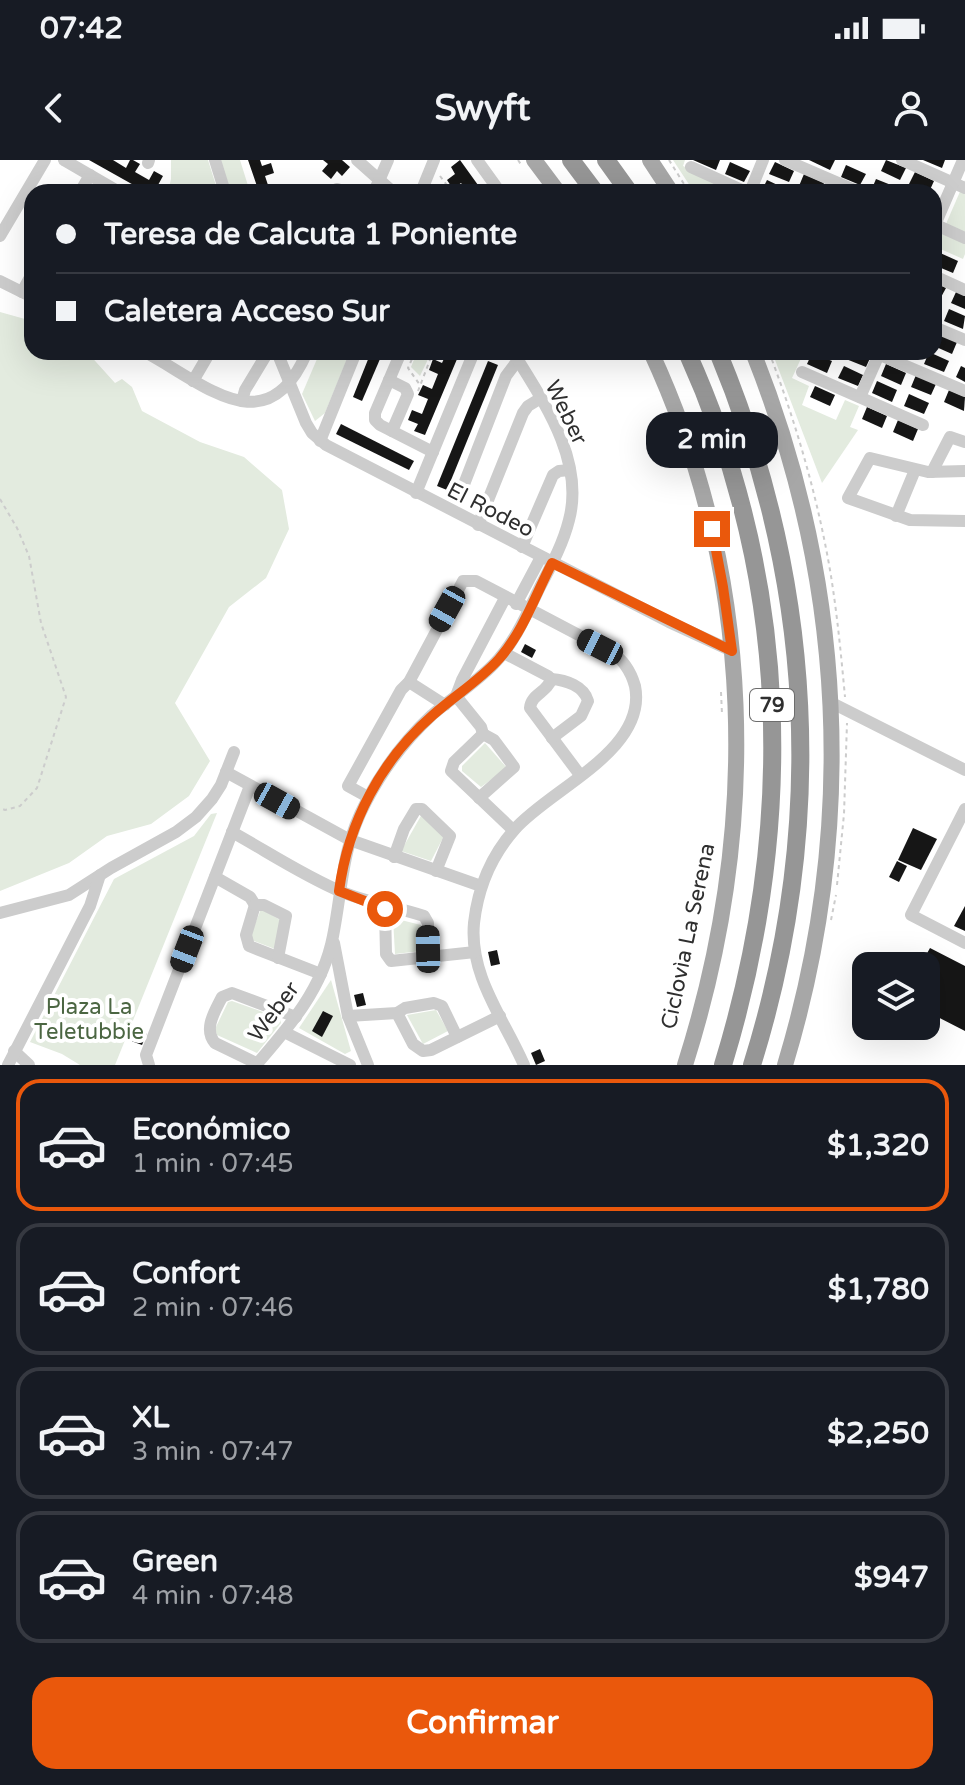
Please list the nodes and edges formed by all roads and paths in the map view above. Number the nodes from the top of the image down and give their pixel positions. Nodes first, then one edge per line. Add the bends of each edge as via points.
1 (45, 160) edge
2 (64, 160) edge
3 (215, 160) edge
4 (357, 160) edge
5 (388, 160) edge
6 (434, 160) edge
7 (477, 160) edge
8 (534, 160) edge
9 (571, 160) edge
10 (606, 160) edge
11 (650, 160) edge
12 (669, 160) edge
13 (763, 160) edge
14 (785, 160) edge
15 (902, 160) edge
16 (963, 160) edge
17 (691, 167) dead end
18 (90, 175) junction
19 (440, 175) dead end
20 (31, 184) edge
21 (85, 184) edge
22 (105, 184) edge
23 (222, 184) edge
24 (375, 184) edge
25 (378, 184) edge
26 (424, 184) edge
27 (446, 184) edge
28 (494, 184) edge
29 (552, 184) edge
30 (589, 184) edge
31 (623, 184) edge
32 (666, 184) edge
33 (684, 184) edge
34 (730, 184) edge
35 (752, 184) edge
36 (840, 184) edge
37 (959, 185) edge
38 (24, 195) edge
39 (942, 213) edge
40 (942, 229) edge
41 (0, 236) edge
42 (965, 238) edge
43 (942, 280) edge
44 (0, 281) edge
45 (965, 290) edge
46 (24, 293) edge
47 (942, 330) edge
48 (965, 340) edge
49 (160, 360) edge
50 (205, 360) edge
51 (264, 360) edge
52 (280, 360) edge
53 (302, 360) edge
54 (353, 360) edge
55 (398, 360) edge
56 (412, 360) edge
57 (430, 360) edge
58 (471, 360) edge
59 (514, 360) edge
60 (518, 360) edge
61 (654, 360) edge
62 (690, 360) edge
63 (721, 360) edge
64 (756, 360) edge
65 (874, 360) edge
66 (893, 360) edge
67 (802, 372) dead end
68 (389, 380) junction
69 (193, 381) junction
70 (289, 384) junction
71 (420, 385) junction
72 (965, 391) edge
73 (860, 397) junction
74 (541, 398) junction
75 (414, 399) dead end
76 (242, 401) junction
77 (923, 425) dead end
78 (392, 431) junction
79 (320, 441) junction
80 (965, 442) edge
81 (433, 452) junction
82 (570, 470) junction
83 (915, 470) junction
84 (965, 471) edge
85 (932, 472) junction
86 (461, 492) dead end
87 (416, 493) junction
88 (0, 499) edge
89 (896, 516) junction
90 (965, 521) edge
91 (478, 525) junction
92 (522, 547) junction
93 (547, 560) junction
94 (511, 601) junction
95 (528, 611) junction
96 (732, 651) junction
97 (504, 653) junction
98 (551, 679) junction
99 (409, 682) junction
100 (720, 685) dead end
101 (456, 696) junction
102 (832, 703) junction
103 (445, 705) junction
104 (722, 715) dead end
105 (483, 734) junction
106 (552, 738) junction
107 (234, 752) dead end
108 (965, 770) edge
109 (580, 775) junction
110 (224, 778) junction
111 (248, 792) junction
112 (368, 797) junction
113 (479, 798) junction
114 (0, 808) edge
115 (965, 809) edge
116 (513, 830) junction
117 (232, 832) junction
118 (350, 840) junction
119 (394, 857) junction
120 (436, 871) junction
121 (100, 875) junction
122 (215, 877) junction
123 (481, 886) junction
124 (339, 891) junction
125 (255, 905) junction
126 (385, 909) junction
127 (0, 913) edge
128 (333, 936) junction
129 (965, 943) edge
130 (475, 952) junction
131 (428, 957) junction
132 (278, 958) junction
133 (321, 974) junction
134 (397, 1013) junction
135 (348, 1016) junction
136 (500, 1016) junction
137 (296, 1017) junction
138 (284, 1032) junction
139 (457, 1037) junction
140 (14, 1051) junction
141 (148, 1064) edge
142 (257, 1064) edge
143 (8, 1065) edge
144 (29, 1065) edge
145 (350, 1065) edge
146 (368, 1065) edge
147 (524, 1065) edge
148 (685, 1065) edge
149 (723, 1065) edge
150 (752, 1065) edge
151 (785, 1065) edge

1 - 20 street
2 - 18 street
3 - 23 street
4 - 24 street
5 - 25 street
6 - 26 street
7 - 28 street
8 - 29 main road
9 - 30 highway
10 - 31 highway
11 - 32 main road
12 - 33 path
13 - 35 street
14 - 36 street
15 - 37 street
16 - 37 street
17 - 34 street
18 - 21 street
18 - 22 street
19 - 27 path
37 - 39 street
38 - 41 street
40 - 42 street
43 - 45 street
44 - 46 street
47 - 48 street
49 - 69 street
50 - 69 street
51 - 76 street
52 - 70 street
53 - 70 street
54 - 79 street
55 - 68 street
56 - 71 path via 408,368
57 - 71 path
58 - 81 street
59 - 86 street
60 - 74 street, Weber
61 - 96 main road via 704,500
62 - 149 highway, 79 via 721,436 749,534 764,610 773,708 766,875
63 - 150 highway, 79 via 755,451 776,528 800,700 795,865 780,954
64 - 102 main road via 806,520 825,624
65 - 73 street
66 - 72 street
67 - 73 street
68 - 78 street via 375,416
68 - 78 street via 408,394
69 - 76 street
70 - 76 street via 269,400
70 - 79 street
71 - 75 path
73 - 77 street
74 - 82 street, Weber
74 - 91 street via 523,413
78 - 81 street
79 - 87 street, El Rodeo
80 - 85 street via 950,437
81 - 87 street
82 - 92 street via 553,475
82 - 93 street, Weber via 569,520
83 - 85 street
83 - 89 street
83 - 89 street via 870,458 848,498
84 - 85 street
87 - 91 street, El Rodeo
88 - 114 path via 29,556 41,623 66,697 37,788 20,806
89 - 90 street
91 - 92 street, El Rodeo
92 - 93 street, El Rodeo
93 - 94 street, Weber
93 - 95 street, Weber
93 - 96 street, El Rodeo
94 - 95 street
94 - 99 street via 466,579
94 - 101 street, Weber
95 - 97 street, Weber
95 - 109 street via 616,656 634,684 634,714 624,736
96 - 148 main road via 738,752 732,856 718,942
97 - 98 street
97 - 101 street, Weber
98 - 106 street via 530,708
98 - 106 street via 579,688 588,701 584,713
99 - 103 street
99 - 112 street via 348,786
100 - 104 path
101 - 103 street, Weber
101 - 105 street
102 - 108 street
102 - 151 main road via 823,891
103 - 112 street, Weber via 404,745
105 - 113 street via 451,769
105 - 113 street via 514,767
106 - 109 street
107 - 110 street
109 - 116 street
110 - 111 street
110 - 121 street via 187,825
111 - 117 street
111 - 118 street
112 - 118 street, Weber
113 - 116 street
115 - 129 street via 911,915
116 - 123 street
117 - 122 street
117 - 124 street
118 - 119 street
118 - 124 street, Weber
119 - 120 street
119 - 120 street via 420,808 450,836
120 - 123 street
121 - 127 street via 62,898
121 - 140 street via 90,906
122 - 125 street
122 - 141 street via 146,1055
123 - 130 street
124 - 126 street
124 - 128 street, Weber
125 - 132 street via 247,943
125 - 132 street via 286,916
126 - 131 street via 426,918
126 - 131 street via 389,959
128 - 133 street, Weber
128 - 135 street
130 - 131 street
130 - 136 street
132 - 133 street
133 - 137 street, Weber
134 - 135 street
134 - 139 street via 439,1004
134 - 139 street via 419,1049 431,1050
135 - 146 street
136 - 139 street
136 - 147 street
137 - 138 street, Weber
137 - 142 street via 232,993 222,997 209,1027 210,1038
138 - 142 street, Weber
138 - 145 street
140 - 143 street
140 - 144 street

